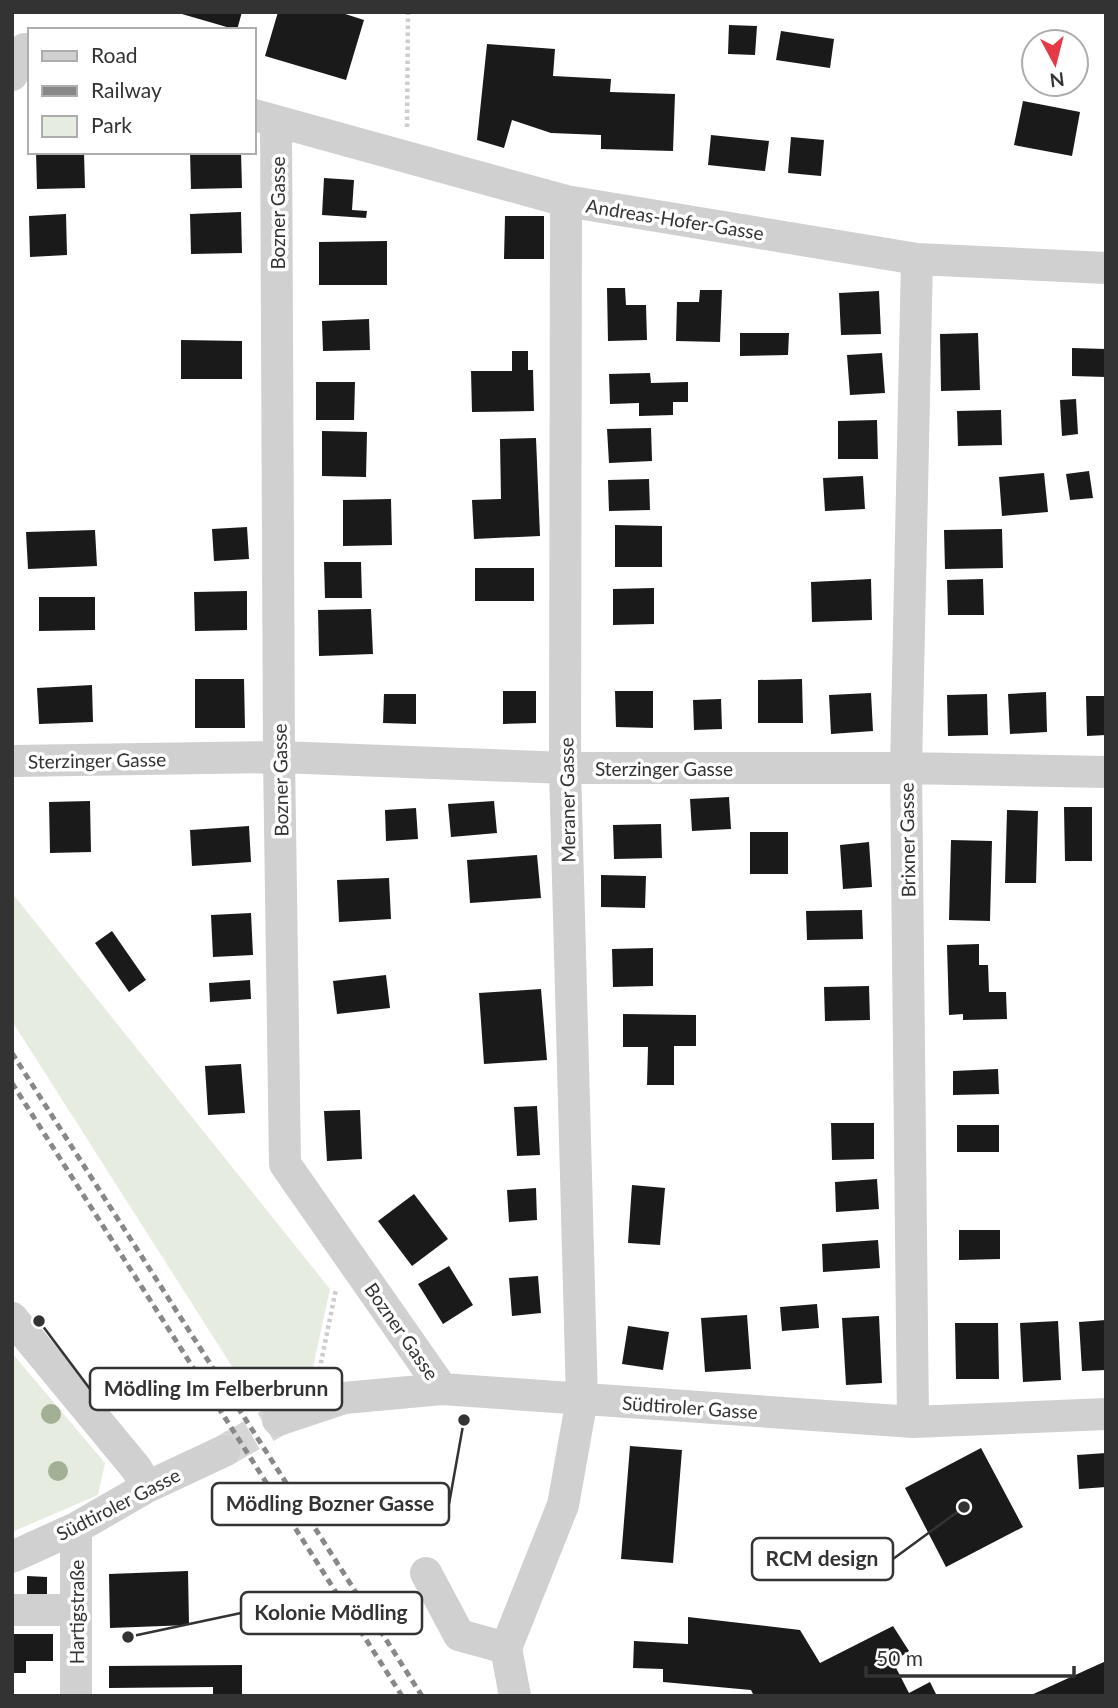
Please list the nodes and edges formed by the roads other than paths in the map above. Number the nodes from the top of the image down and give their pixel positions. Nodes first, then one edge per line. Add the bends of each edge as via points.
1 (265, 118) edge
2 (566, 201) junction
3 (917, 259) junction
4 (1106, 268) edge
5 (279, 757) junction
6 (12, 761) edge
7 (565, 768) junction
8 (906, 768) junction
9 (1106, 772) edge
10 (12, 1318) edge
11 (442, 1389) junction
12 (582, 1399) junction
13 (1106, 1414) edge
14 (278, 1420) tunnel mouth
15 (914, 1422) junction
16 (224, 1451) tunnel mouth
17 (147, 1487) junction
18 (76, 1528) junction
19 (12, 1556) edge
20 (426, 1573) dead end
21 (12, 1610) edge
22 (76, 1610) junction
23 (506, 1648) junction
24 (76, 1696) edge
25 (515, 1696) edge

1 - 2 street, Andreas-Hofer-Gasse
1 - 5 street, Bozner Gasse
2 - 3 street, Andreas-Hofer-Gasse
2 - 7 street, Meraner Gasse
3 - 4 street, Andreas-Hofer-Gasse
3 - 8 street, Brixner Gasse
5 - 6 street, Sterzinger Gasse
5 - 7 street, Sterzinger Gasse
5 - 11 street, Bozner Gasse via 285,1164
7 - 8 street, Sterzinger Gasse
7 - 12 street, Meraner Gasse
8 - 9 street, Sterzinger Gasse
8 - 15 street, Brixner Gasse
10 - 17 street
11 - 12 street, Südtiroler Gasse
11 - 14 street, Südtiroler Gasse via 345,1398
12 - 15 street, Südtiroler Gasse
12 - 23 street, Meraner Gasse via 564,1505
13 - 15 street, Südtiroler Gasse
16 - 17 street, Südtiroler Gasse
17 - 18 street, Südtiroler Gasse
18 - 19 street, Südtiroler Gasse
18 - 22 street, Hartigstraße
20 - 23 street via 459,1635
21 - 22 street
22 - 24 street, Hartigstraße
23 - 25 street

